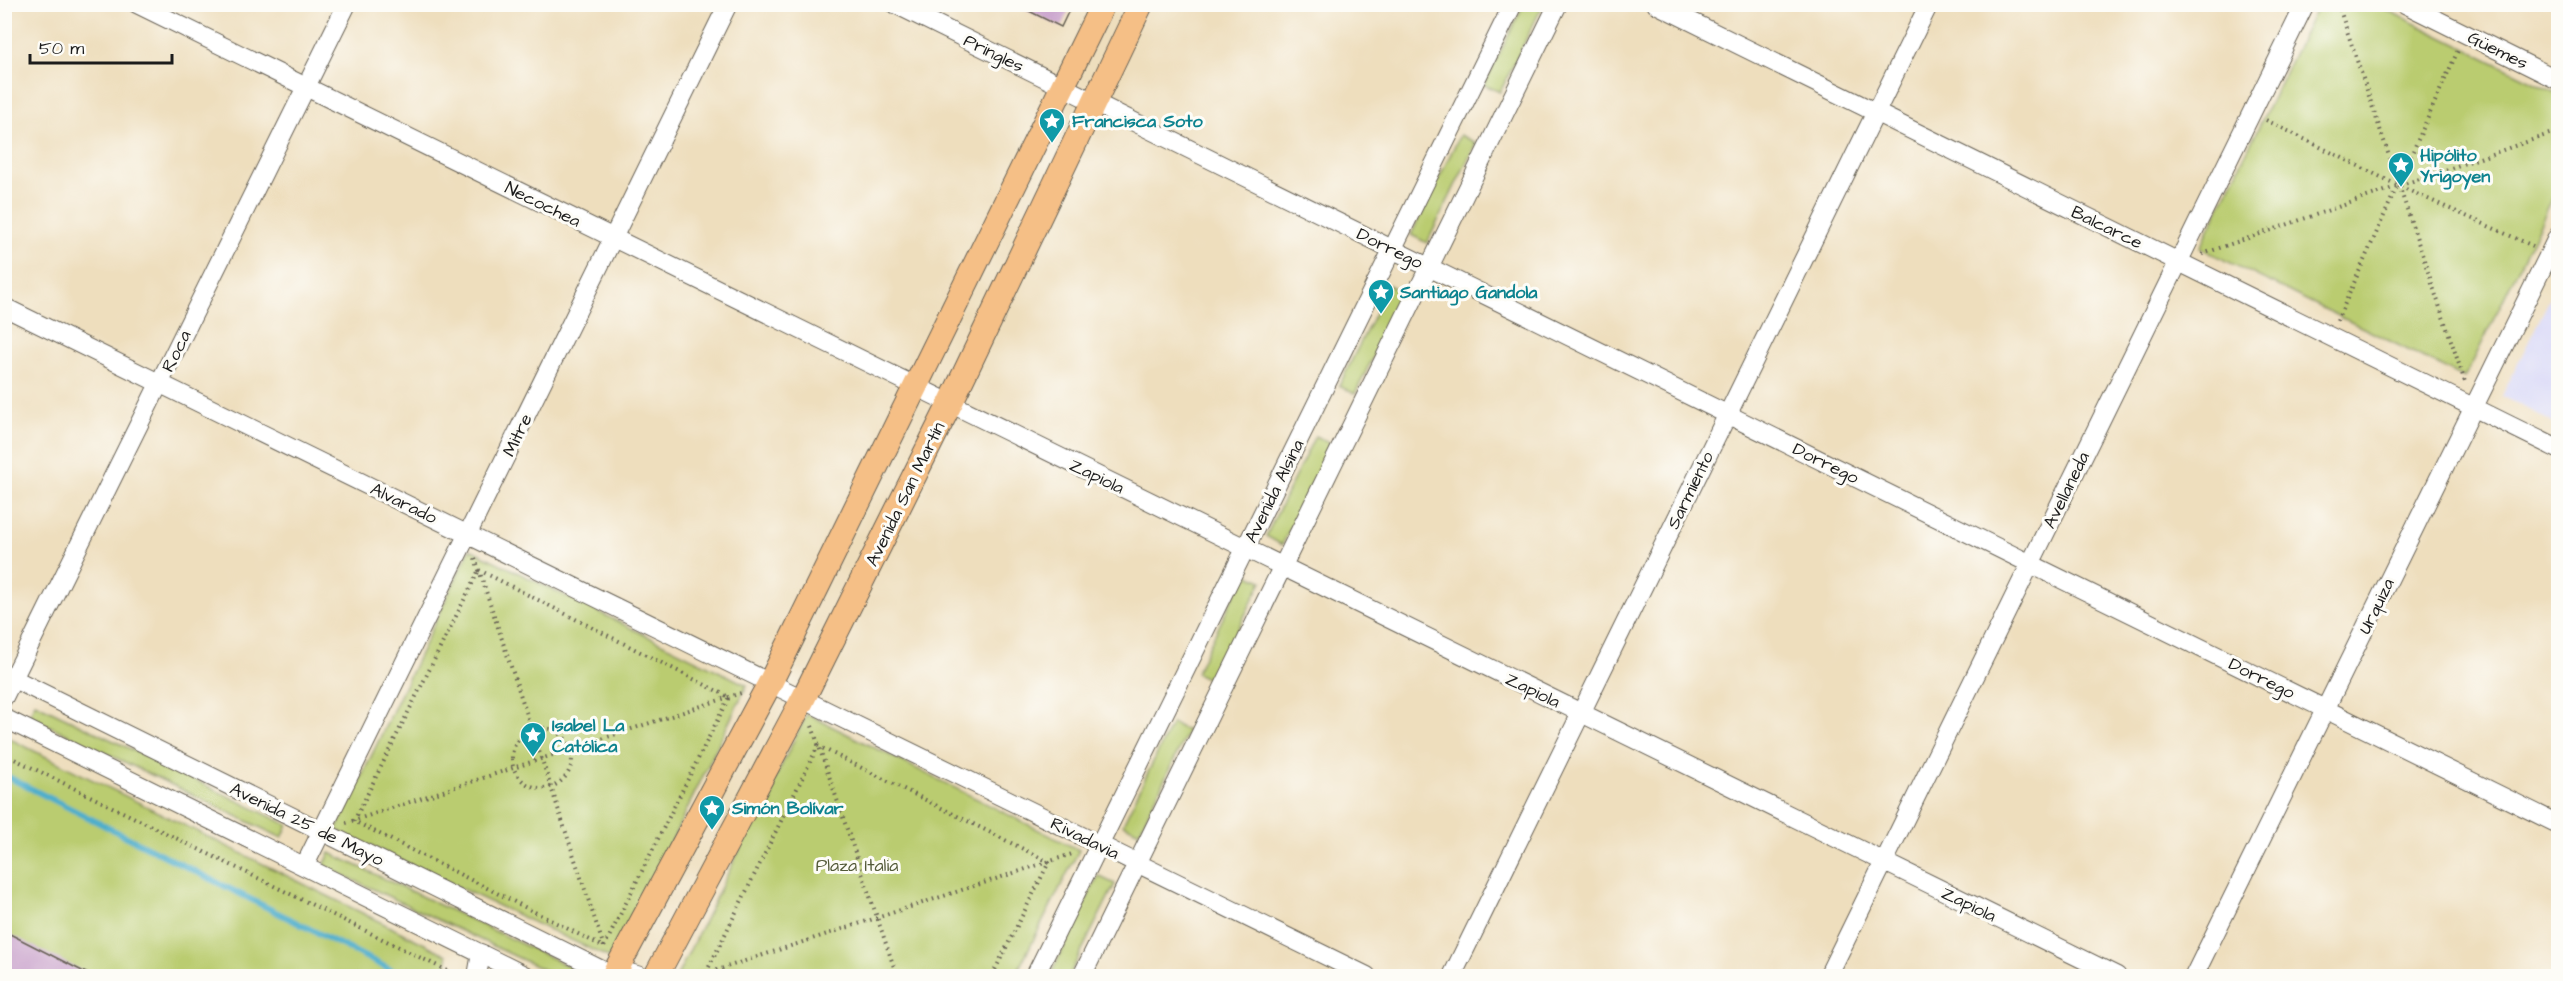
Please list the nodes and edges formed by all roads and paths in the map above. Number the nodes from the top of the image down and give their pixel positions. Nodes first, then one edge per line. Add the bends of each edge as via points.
1 (137, 4) edge
2 (347, 4) edge
3 (729, 4) edge
4 (895, 4) edge
5 (1102, 4) edge
6 (1141, 4) edge
7 (1513, 4) edge
8 (1558, 4) edge
9 (1656, 4) edge
10 (1929, 4) edge
11 (2305, 4) edge
12 (2338, 4) edge
13 (2405, 4) edge
14 (2465, 34) junction
15 (2559, 80) edge
16 (306, 87) junction
17 (1062, 87) junction
18 (1093, 102) junction
19 (1876, 113) junction
20 (2252, 113) junction
21 (2559, 131) edge
22 (2399, 186) junction
23 (2559, 236) edge
24 (613, 238) junction
25 (1392, 249) junction
26 (2550, 254) junction
27 (2178, 262) junction
28 (1429, 268) junction
29 (4, 307) edge
30 (2330, 337) junction
31 (160, 383) junction
32 (915, 387) junction
33 (950, 404) junction
34 (2474, 408) junction
35 (1727, 415) junction
36 (2559, 449) edge
37 (467, 535) junction
38 (1245, 549) junction
39 (2031, 564) junction
40 (1282, 567) junction
41 (479, 570) junction
42 (9, 676) edge
43 (770, 683) junction
44 (729, 696) junction
45 (4, 698) edge
46 (803, 699) junction
47 (2326, 709) junction
48 (1581, 713) junction
49 (4, 718) edge
50 (532, 729) junction
51 (819, 746) junction
52 (571, 749) junction
53 (4, 754) edge
54 (542, 759) junction
55 (513, 768) junction
56 (551, 787) junction
57 (354, 821) junction
58 (2559, 824) edge
59 (322, 831) junction
60 (1099, 845) junction
61 (1049, 861) junction
62 (1884, 862) junction
63 (1137, 863) junction
64 (305, 865) junction
65 (877, 918) junction
66 (604, 947) junction
67 (481, 953) junction
68 (611, 974) edge
69 (458, 976) edge
70 (477, 976) edge
71 (526, 976) edge
72 (640, 976) edge
73 (656, 976) edge
74 (704, 976) edge
75 (897, 976) edge
76 (992, 976) edge
77 (1035, 976) edge
78 (1082, 976) edge
79 (1367, 976) edge
80 (1452, 976) edge
81 (1828, 976) edge
82 (2117, 976) edge
83 (2194, 976) edge

1 - 16 street, Necochea
2 - 16 street, Roca
3 - 24 street, Mitre
4 - 17 street, Pringles
5 - 17 main road, Avenida San Martín
6 - 18 main road, Avenida San Martín
7 - 25 street, Avenida Alsina
8 - 28 street
9 - 19 street, Balcarce
10 - 19 street, Sarmiento
11 - 20 street, Avellaneda
12 - 22 path
13 - 14 street, Güemes
14 - 15 street, Güemes
14 - 22 path
16 - 24 street, Necochea
16 - 31 street, Roca
17 - 18 street, Pringles
17 - 32 main road, Avenida San Martín
18 - 25 street, Dorrego
18 - 33 main road, Avenida San Martín
19 - 27 street, Balcarce
19 - 35 street, Sarmiento
20 - 22 path
20 - 27 street, Avellaneda
21 - 22 path
22 - 26 path
22 - 27 path
22 - 30 path
22 - 34 path
23 - 26 street, Urquiza
24 - 32 street, Necochea
24 - 37 street, Mitre
25 - 28 street, Dorrego
25 - 38 street, Avenida Alsina
26 - 34 street, Urquiza
27 - 30 street, Balcarce
27 - 39 street, Avellaneda
28 - 35 street, Dorrego
28 - 40 street
29 - 31 street, Alvarado
30 - 34 street, Balcarce
31 - 37 street, Alvarado
31 - 42 street, Roca
32 - 33 street, Necochea
32 - 43 main road, Avenida San Martín
33 - 38 street, Zapiola
33 - 46 main road, Avenida San Martín
34 - 36 street, Balcarce
34 - 47 street, Urquiza
35 - 39 street, Dorrego
35 - 48 street, Sarmiento
37 - 41 path
37 - 43 street, Alvarado
37 - 59 street, Mitre
38 - 40 street, Zapiola
38 - 60 street, Avenida Alsina
39 - 47 street, Dorrego
39 - 62 street, Avellaneda
40 - 48 street, Zapiola
40 - 63 street
41 - 44 path
41 - 50 path
41 - 57 path
42 - 45 street, Roca
42 - 59 street, Avenida 25 de Mayo
43 - 44 path
43 - 46 street, Alvarado
43 - 68 main road, Avenida San Martín
44 - 52 path
44 - 66 path
46 - 51 path
46 - 60 street, Rivadavia
46 - 73 main road, Avenida San Martín
47 - 58 street, Dorrego
47 - 83 street, Urquiza
48 - 62 street, Zapiola
48 - 80 street, Sarmiento
49 - 64 street, Avenida 25 de Mayo
50 - 52 path via 556,730 564,735
50 - 54 path
50 - 55 path via 514,747
51 - 61 path
51 - 65 path
51 - 74 path
52 - 54 path
52 - 56 path via 569,772
53 - 69 path
54 - 55 path
54 - 56 path
55 - 56 path via 526,783
55 - 57 path
56 - 66 path
57 - 59 path
57 - 66 path
59 - 64 street, Mitre
59 - 68 street, Avenida 25 de Mayo
60 - 61 path
60 - 63 street, Rivadavia
60 - 77 street, Avenida Alsina
61 - 65 path
61 - 76 path
62 - 81 street, Avellaneda
62 - 82 street, Zapiola
63 - 78 street
63 - 79 street, Rivadavia
64 - 67 street, Avenida 25 de Mayo
65 - 74 path
65 - 75 path
66 - 68 path
67 - 70 street
67 - 71 street, Avenida 25 de Mayo
68 - 72 street, Avenida 25 de Mayo via 631,972

